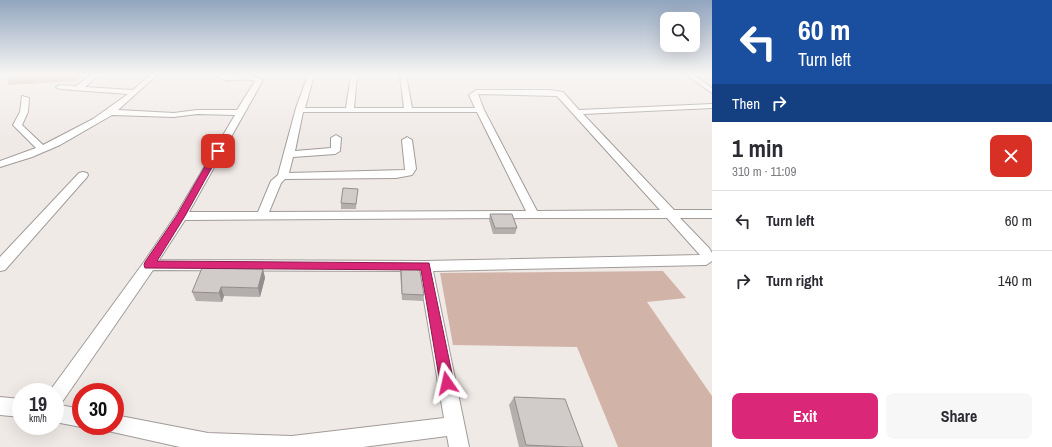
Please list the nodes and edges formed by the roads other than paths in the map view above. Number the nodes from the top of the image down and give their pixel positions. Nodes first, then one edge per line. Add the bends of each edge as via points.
1 (129, 96) edge
2 (250, 96) edge
3 (304, 96) edge
4 (352, 96) edge
5 (406, 96) edge
6 (473, 96) edge
7 (562, 96) edge
8 (25, 98) dead end
9 (712, 106) edge
10 (300, 108) junction
11 (350, 110) junction
12 (408, 110) junction
13 (480, 110) junction
14 (110, 112) junction
15 (578, 112) junction
16 (240, 113) junction
17 (336, 138) dead end
18 (407, 140) dead end
19 (41, 148) junction
20 (289, 155) junction
21 (0, 164) edge
22 (83, 175) dead end
23 (283, 176) junction
24 (670, 214) junction
25 (712, 214) edge
26 (181, 216) junction
27 (262, 216) junction
28 (534, 216) junction
29 (149, 265) junction
30 (0, 266) edge
31 (425, 266) junction
32 (64, 385) edge
33 (0, 406) edge
34 (12, 407) edge
35 (124, 426) edge
36 (455, 426) junction
37 (459, 447) edge

1 - 14 street
2 - 16 street
3 - 10 street
4 - 11 street
5 - 12 street
6 - 13 street
7 - 15 street
8 - 19 street via 24,112 17,126
9 - 15 street
10 - 11 street via 308,111
10 - 20 street
11 - 12 street
12 - 13 street
13 - 28 street
14 - 16 street via 174,115 197,112
14 - 19 street via 78,131
15 - 24 street
16 - 26 street
17 - 20 street via 335,151
18 - 23 street via 411,170 403,175
19 - 21 street
20 - 23 street
22 - 30 street
23 - 27 street via 276,181
24 - 25 street
24 - 28 street
24 - 31 street via 704,250 708,257 706,260
26 - 27 street
26 - 29 street
27 - 28 street
29 - 31 street
29 - 32 street
31 - 36 street
33 - 34 street
35 - 36 street via 208,443 292,446
36 - 37 street

